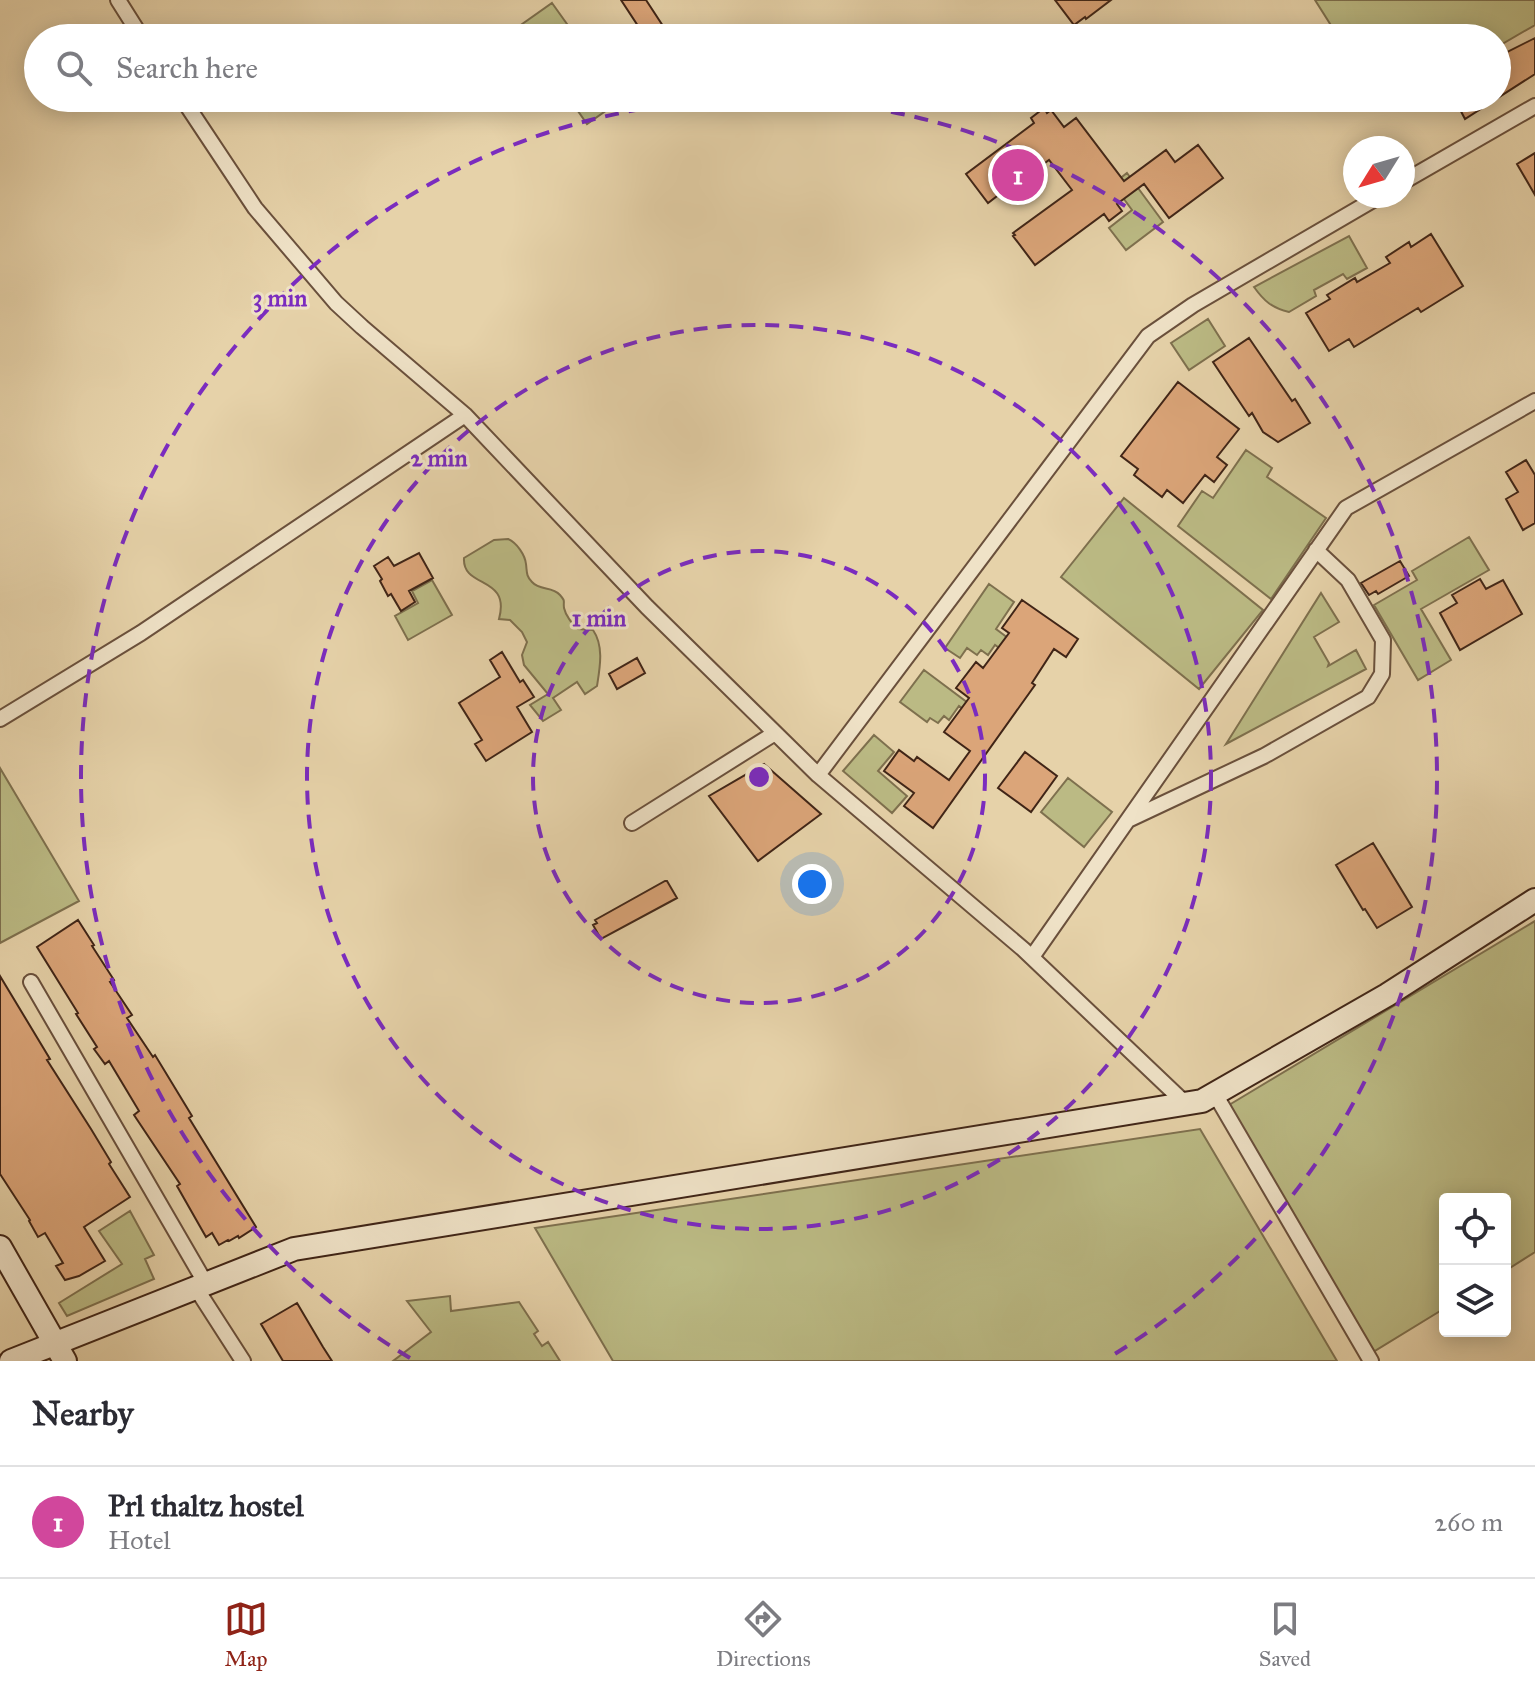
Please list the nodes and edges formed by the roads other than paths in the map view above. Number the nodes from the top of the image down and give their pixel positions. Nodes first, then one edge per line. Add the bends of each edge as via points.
1 (118, 0) edge
2 (133, 24) edge
3 (1535, 106) edge
4 (191, 112) edge
5 (1415, 175) edge
6 (1359, 208) edge
7 (1535, 401) edge
8 (465, 415) junction
9 (1316, 550) junction
10 (0, 719) edge
11 (775, 733) junction
12 (818, 775) junction
13 (1127, 820) junction
14 (632, 823) dead end
15 (1535, 900) edge
16 (1032, 957) junction
17 (31, 982) dead end
18 (1215, 1094) junction
19 (1186, 1104) junction
20 (0, 1247) edge
21 (201, 1286) junction
22 (61, 1353) edge
23 (11, 1361) edge
24 (243, 1361) edge
25 (1371, 1361) edge

1 - 2 street
3 - 5 street
4 - 8 street via 255,208 336,303
6 - 12 street via 1148,336
7 - 9 street via 1346,508
8 - 10 street via 141,633
8 - 11 street
9 - 13 street
9 - 13 street via 1348,580 1383,640 1382,674 1368,697 1264,756
11 - 12 street
11 - 14 street
12 - 16 street
13 - 16 street
15 - 18 street via 1387,995
16 - 19 street
17 - 21 street
18 - 19 street
18 - 25 street
19 - 21 street via 320,1244
20 - 22 street
21 - 22 street
21 - 24 street
22 - 23 street

